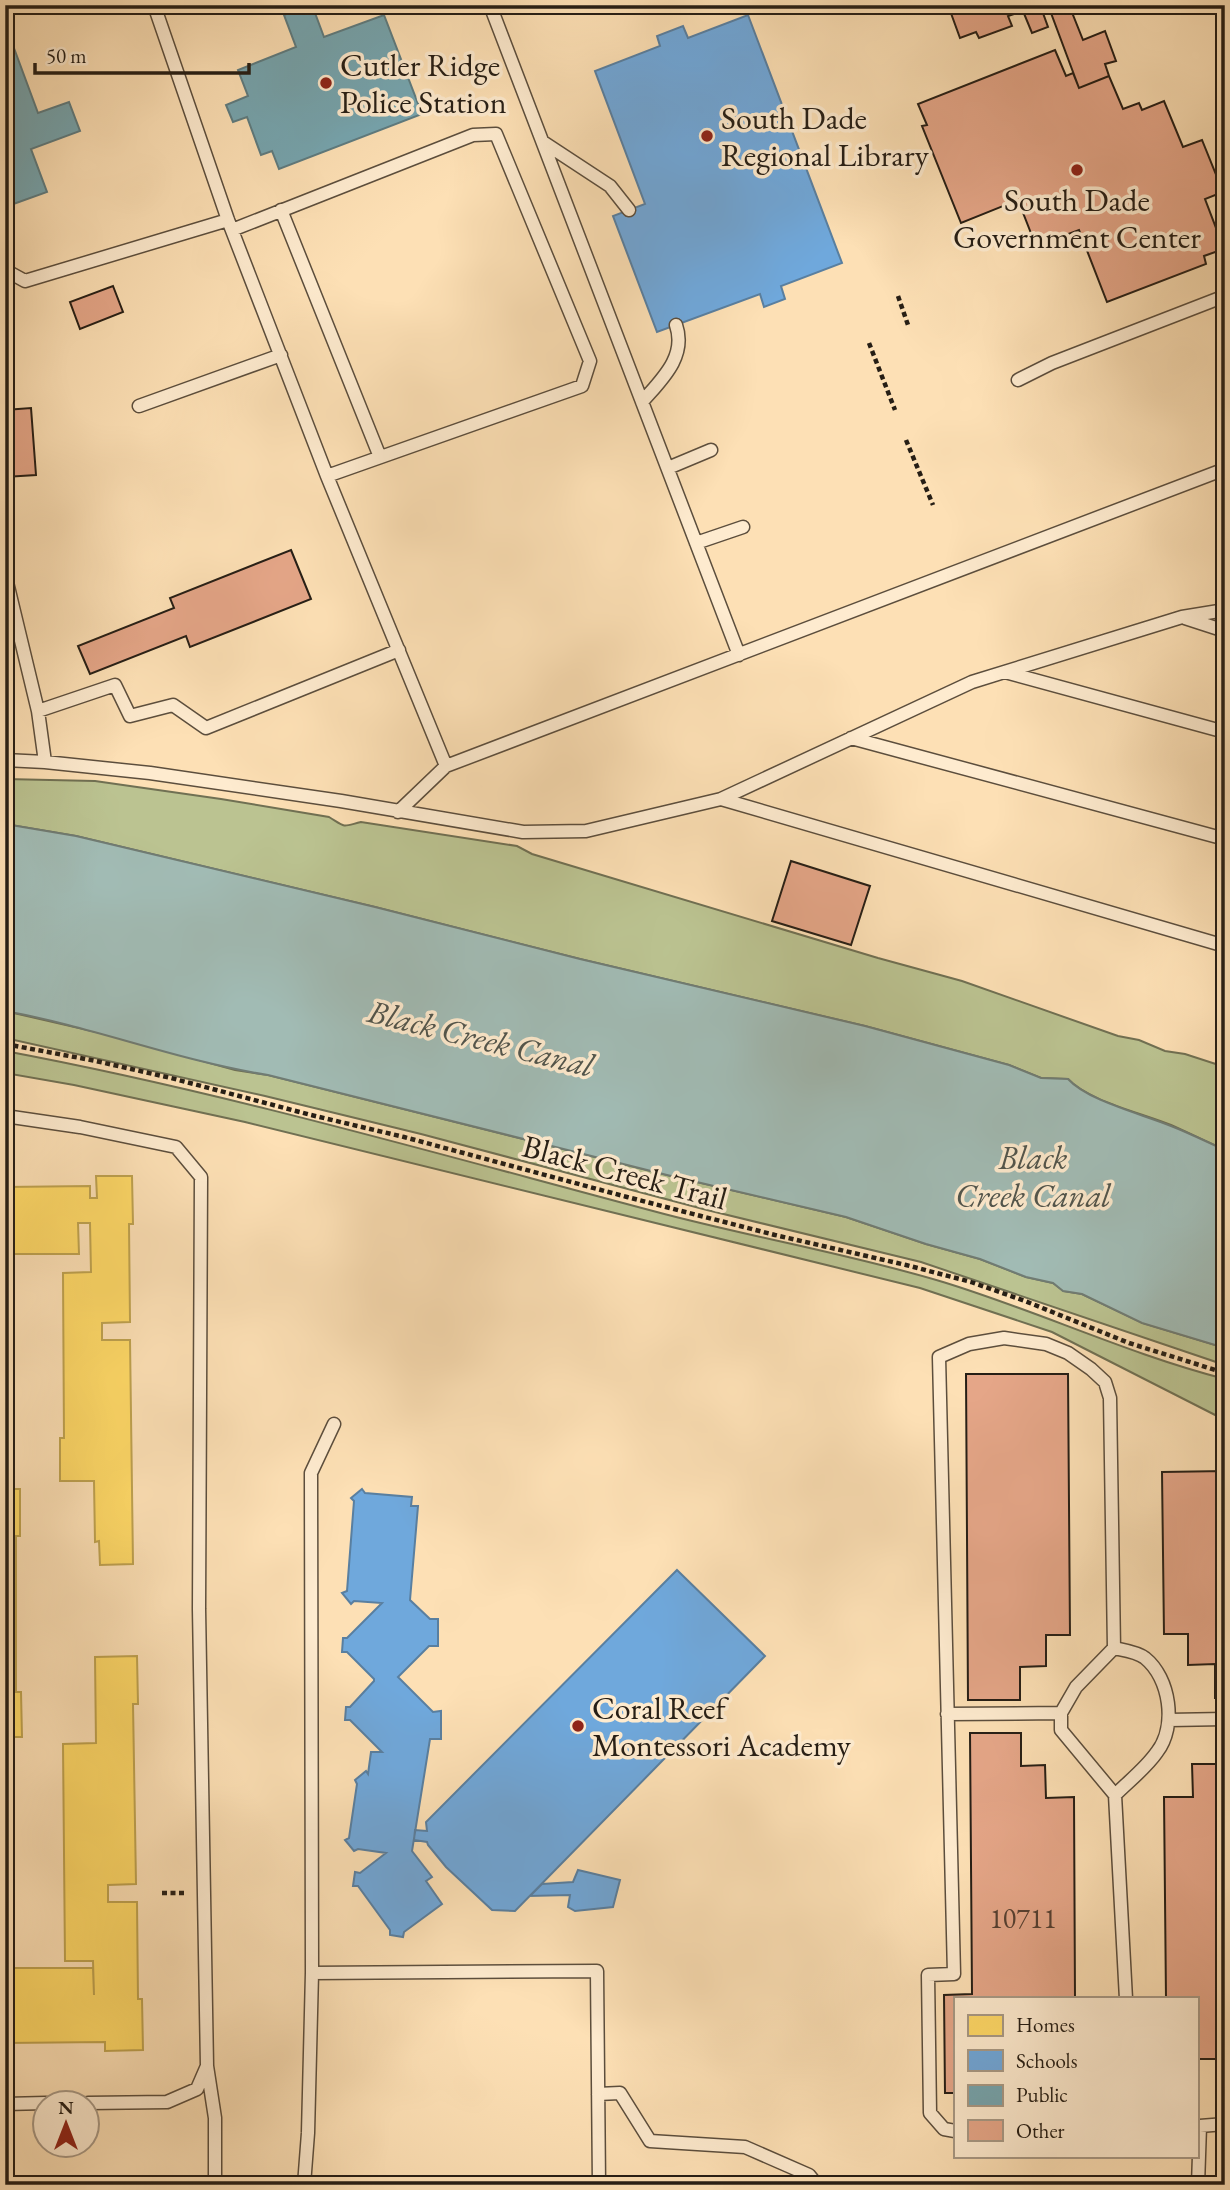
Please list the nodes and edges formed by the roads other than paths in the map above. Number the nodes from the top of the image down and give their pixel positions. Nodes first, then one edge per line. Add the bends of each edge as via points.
1 (490, 5) edge
2 (158, 6) edge
3 (542, 142) junction
4 (281, 210) junction
5 (629, 210) dead end
6 (230, 225) junction
7 (5, 270) edge
8 (1225, 296) edge
9 (676, 325) dead end
10 (281, 355) junction
11 (1018, 380) dead end
12 (642, 402) junction
13 (139, 406) dead end
14 (711, 450) dead end
15 (380, 457) junction
16 (668, 468) junction
17 (1225, 469) edge
18 (327, 476) junction
19 (743, 527) dead end
20 (696, 543) junction
21 (5, 574) edge
22 (1225, 610) edge
23 (1182, 617) junction
24 (1225, 631) edge
25 (399, 650) junction
26 (739, 655) junction
27 (1004, 672) junction
28 (38, 711) junction
29 (1225, 732) edge
30 (851, 738) junction
31 (5, 760) edge
32 (44, 762) junction
33 (446, 766) junction
34 (721, 799) junction
35 (398, 812) junction
36 (1225, 839) edge
37 (1225, 946) edge
38 (5, 1116) edge
39 (334, 1424) dead end
40 (1114, 1648) junction
41 (1061, 1713) junction
42 (947, 1714) junction
43 (1225, 1719) edge
44 (1169, 1720) junction
45 (1115, 1795) junction
46 (312, 1973) junction
47 (1126, 1997) edge
48 (207, 2066) junction
49 (598, 2098) junction
50 (102, 2102) edge
51 (32, 2103) edge
52 (5, 2104) edge
53 (1199, 2124) edge
54 (1225, 2124) edge
55 (954, 2131) edge
56 (215, 2185) edge
57 (304, 2185) edge
58 (599, 2185) edge
59 (817, 2185) edge
60 (1198, 2185) edge

1 - 3 lane
2 - 6 lane
3 - 5 lane via 610,186
3 - 12 lane
4 - 6 lane
4 - 15 lane
4 - 15 lane via 473,135 496,134 590,361 582,386
6 - 7 lane via 25,281
6 - 10 lane
8 - 11 lane
9 - 12 lane via 674,363
10 - 13 lane
10 - 18 lane
12 - 16 lane
14 - 16 lane
15 - 18 lane
16 - 20 lane
17 - 26 lane
18 - 25 lane
19 - 20 lane
20 - 26 lane
21 - 28 lane
22 - 23 lane
23 - 24 lane
23 - 27 lane
25 - 28 lane via 206,728 173,705 130,716 115,685
25 - 33 lane
26 - 33 lane
27 - 29 lane
27 - 30 lane
28 - 32 lane
30 - 34 lane
30 - 36 lane
31 - 32 lane
32 - 35 lane via 150,773
33 - 35 lane
34 - 35 lane via 586,831 523,832
34 - 37 lane
38 - 48 lane via 176,1147 201,1177 199,1609
39 - 46 lane via 311,1473
40 - 41 lane via 1076,1687
40 - 42 lane via 1110,1398 1105,1382 1068,1353 1046,1344 1004,1338 970,1344 939,1357
40 - 44 lane via 1144,1656 1160,1676
41 - 42 lane
41 - 45 lane via 1061,1730
42 - 55 lane via 954,1974 928,1975 930,2113 944,2129
43 - 44 lane
44 - 45 lane via 1159,1750
45 - 47 lane
46 - 49 lane via 597,1971
46 - 57 lane
48 - 50 lane via 197,2089 167,2102
48 - 56 lane via 215,2118
49 - 58 lane
49 - 59 lane via 620,2093 650,2140 746,2147 809,2175
51 - 52 lane
53 - 54 lane
53 - 60 lane

